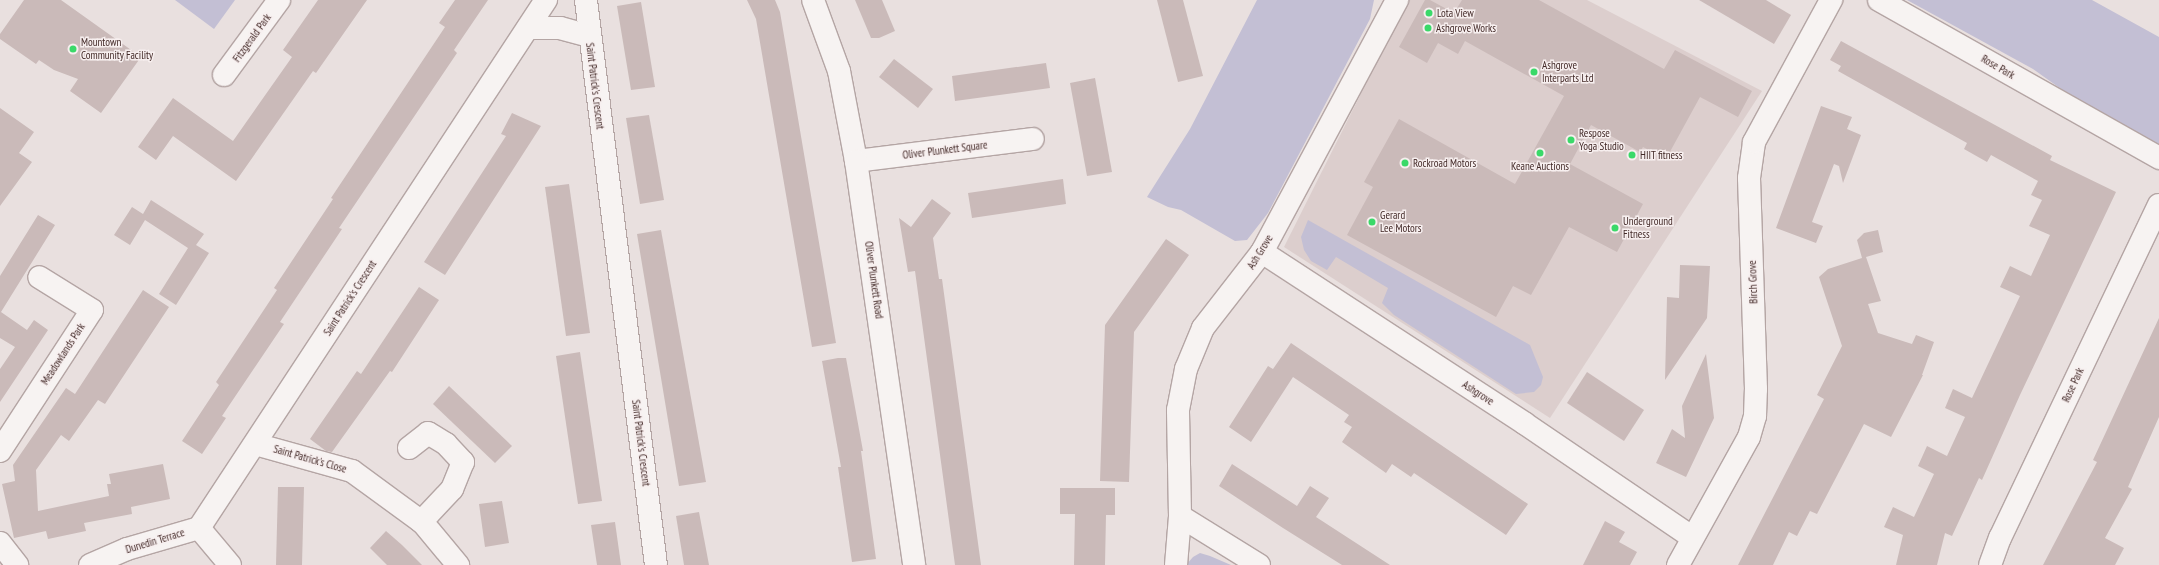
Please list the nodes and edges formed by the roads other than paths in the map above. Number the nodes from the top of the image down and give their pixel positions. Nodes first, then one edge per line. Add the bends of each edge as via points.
1 (279, 0) edge
2 (546, 0) edge
3 (586, 0) edge
4 (813, 0) edge
5 (1397, 0) edge
6 (1831, 0) edge
7 (1879, 0) edge
8 (528, 28) junction
9 (589, 36) junction
10 (224, 75) dead end
11 (1033, 139) dead end
12 (2159, 158) edge
13 (856, 161) junction
14 (2159, 205) edge
15 (1262, 252) junction
16 (39, 277) dead end
17 (255, 444) junction
18 (409, 448) dead end
19 (0, 451) edge
20 (1180, 516) junction
21 (421, 522) junction
22 (199, 528) junction
23 (1692, 537) junction
24 (0, 543) edge
25 (17, 565) edge
26 (90, 565) edge
27 (230, 565) edge
28 (458, 565) edge
29 (656, 565) edge
30 (914, 565) edge
31 (1176, 565) edge
32 (1259, 565) edge
33 (1678, 565) edge
34 (1990, 565) edge

1 - 10 street, Fitzgerald Park
2 - 8 street, Saint Patrick's Crescent
3 - 9 street, Saint Patrick's Crescent
4 - 13 street, Oliver Plunkett Road via 839,71
5 - 15 street, Ash Grove
6 - 23 street, Birch Grove via 1754,142 1749,178 1755,416 1749,437
7 - 12 street, Rose Park
8 - 9 street, Saint Patrick's Crescent via 560,28
8 - 17 street, Saint Patrick's Crescent
9 - 29 street, Saint Patrick's Crescent
11 - 13 street, Oliver Plunkett Square
13 - 30 street, Oliver Plunkett Road
14 - 34 street, Rose Park via 2000,538
15 - 20 street, Ash Grove via 1203,328 1186,369 1178,410
15 - 23 street, Ashgrove via 1524,423
16 - 19 street, Meadowlands Park via 92,310
17 - 21 street, Saint Patrick's Close via 352,471
17 - 22 street, Saint Patrick's Crescent
18 - 21 street via 428,433 446,444 464,462 452,489
20 - 31 street, Ash Grove
20 - 32 street
21 - 28 street, Saint Patrick's Close
22 - 26 street, Dunedin Terrace via 127,549
22 - 27 street
23 - 33 street, Birch Grove
24 - 25 street

